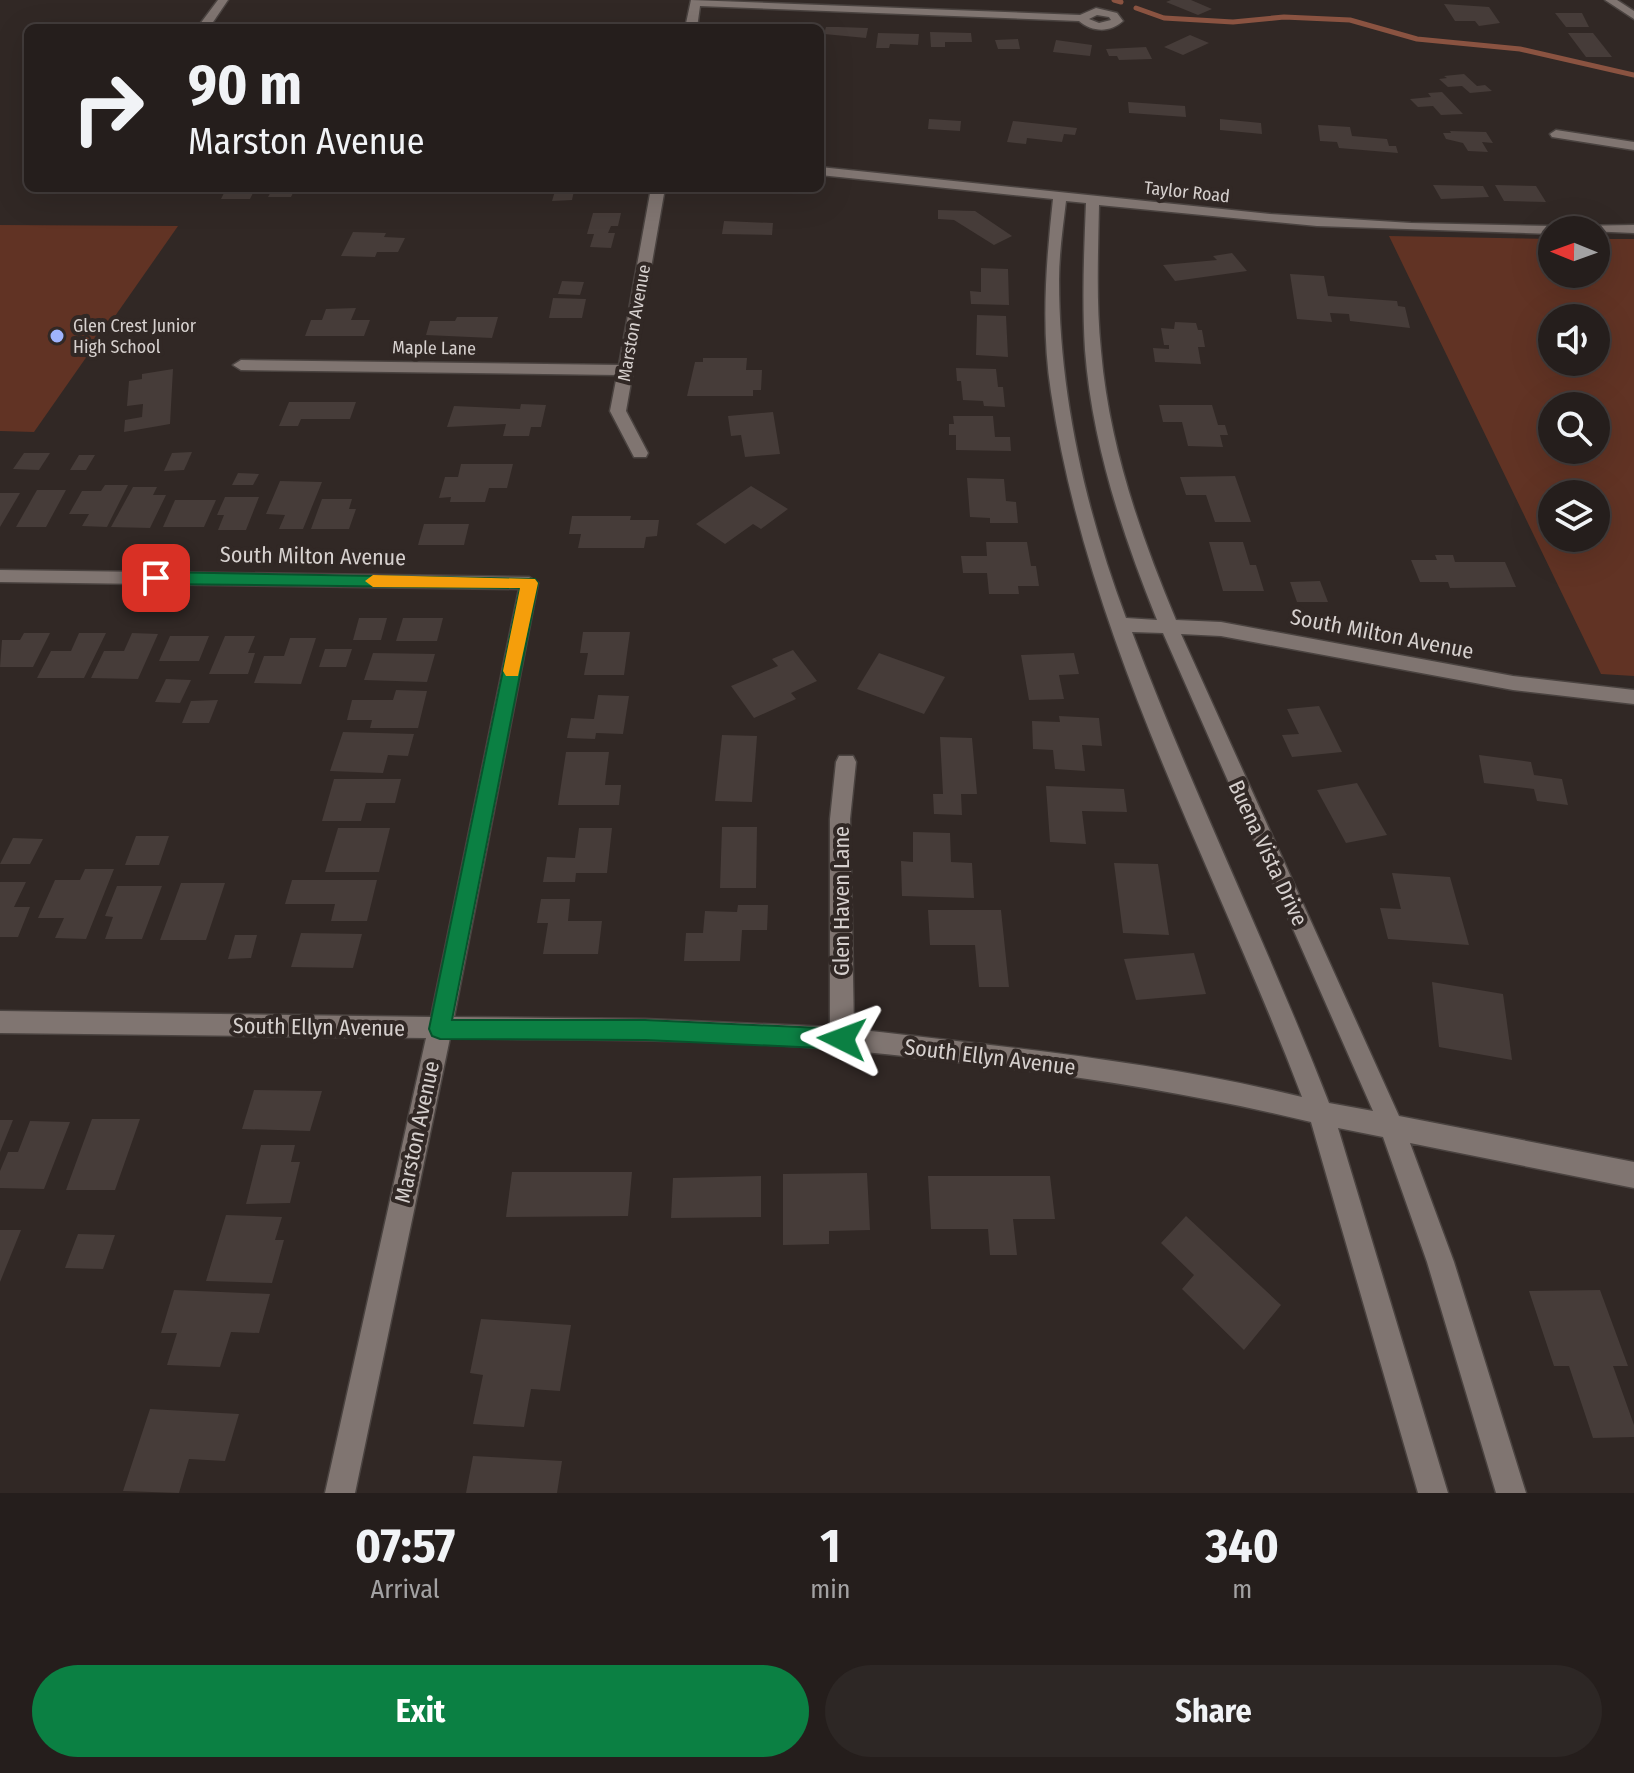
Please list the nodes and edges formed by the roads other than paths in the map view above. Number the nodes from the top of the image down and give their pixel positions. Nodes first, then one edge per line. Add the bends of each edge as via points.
1 (223, 0) edge
2 (1610, 0) edge
3 (696, 1) edge
4 (1634, 16) edge
5 (1082, 18) dead end
6 (206, 24) edge
7 (692, 24) edge
8 (1556, 134) dead end
9 (1634, 146) edge
10 (824, 171) edge
11 (657, 192) edge
12 (1060, 195) junction
13 (1093, 199) junction
14 (1610, 229) edge
15 (1634, 229) edge
16 (1538, 230) edge
17 (241, 365) dead end
18 (626, 370) junction
19 (640, 453) dead end
20 (0, 576) edge
21 (529, 583) joint
22 (1121, 625) junction
23 (1167, 626) junction
24 (1634, 697) edge
25 (846, 762) dead end
26 (0, 1022) edge
27 (440, 1029) junction
28 (842, 1039) junction
29 (1321, 1113) junction
30 (1391, 1126) junction
31 (1634, 1175) edge
32 (340, 1493) edge
33 (1433, 1493) edge
34 (1511, 1493) edge

1 - 6 street
2 - 4 street
3 - 5 street
3 - 7 street
8 - 9 street
10 - 12 street, Taylor Road
11 - 18 street, Marston Avenue
12 - 13 street, Taylor Road
12 - 22 street via 1052,284 1062,410 1088,527
13 - 16 street, Taylor Road via 1320,222
13 - 23 street, Buena Vista Drive via 1095,373 1112,465
14 - 15 street
17 - 18 street, Maple Lane
18 - 19 street, Marston Avenue via 618,411
20 - 21 street, South Milton Avenue
21 - 27 street, Marston Avenue
22 - 23 street, South Milton Avenue
22 - 29 street
23 - 24 street, South Milton Avenue via 1221,629 1513,683
23 - 30 street, Buena Vista Drive
25 - 28 street, Glen Haven Lane via 840,819
26 - 27 street, South Ellyn Avenue
27 - 28 street, South Ellyn Avenue via 645,1030
27 - 32 street, Marston Avenue
28 - 29 street, South Ellyn Avenue via 1084,1068
29 - 30 street, South Ellyn Avenue
29 - 33 street
30 - 31 street, South Ellyn Avenue
30 - 34 street, Buena Vista Drive via 1432,1232

